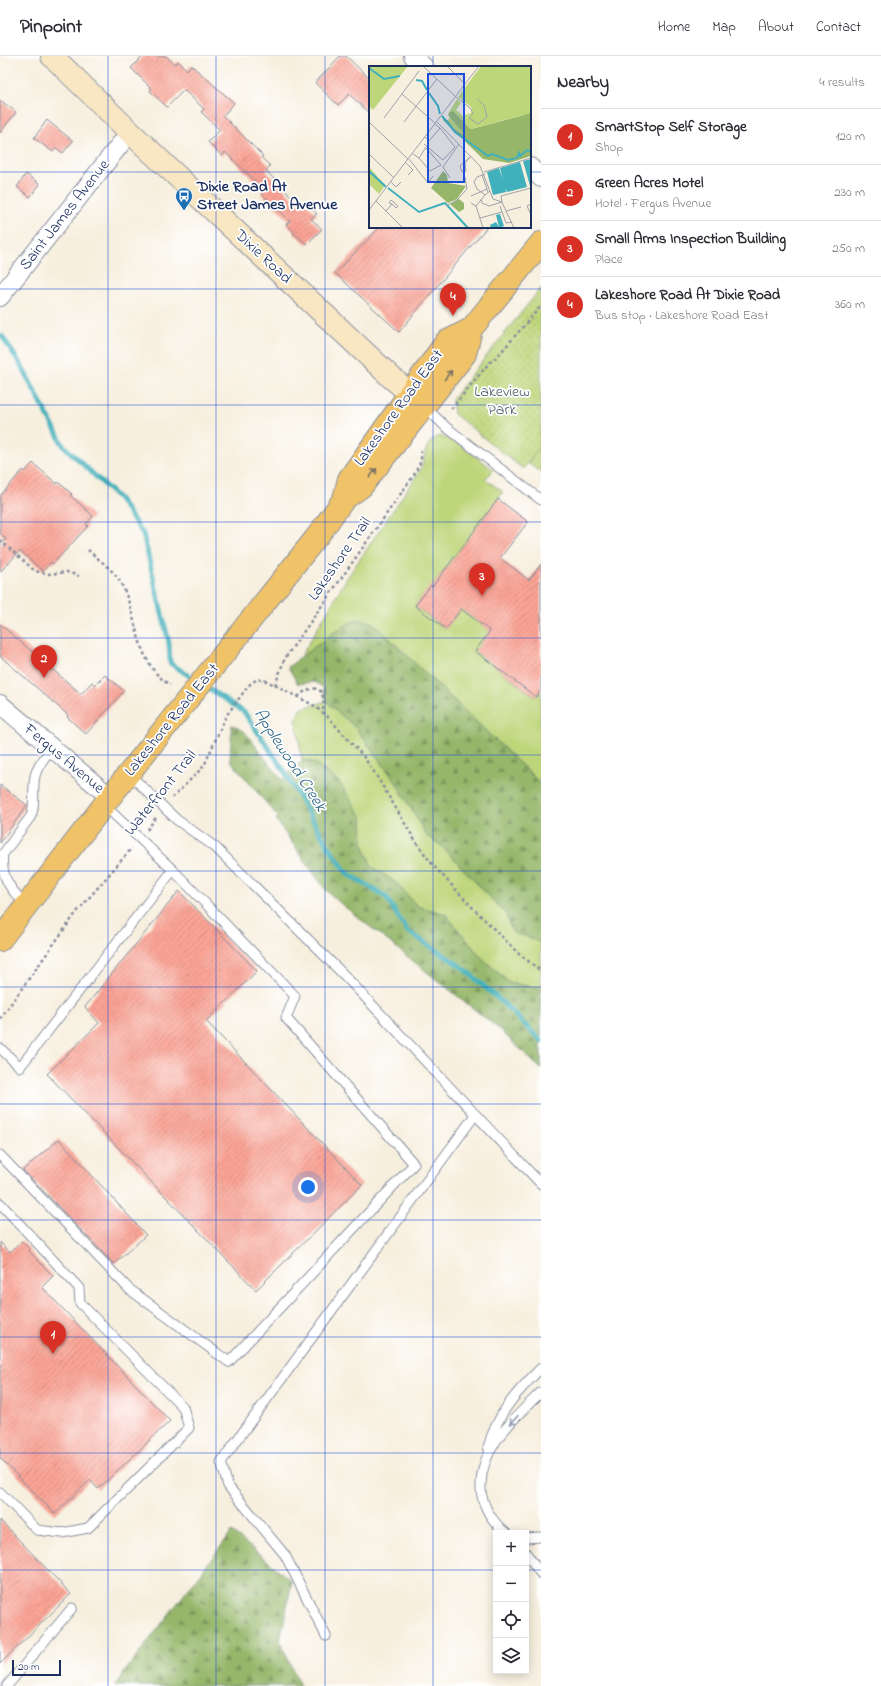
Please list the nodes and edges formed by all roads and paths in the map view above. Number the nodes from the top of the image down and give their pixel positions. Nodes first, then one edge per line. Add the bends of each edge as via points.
1 (52, 56) edge
2 (413, 56) edge
3 (423, 66) edge
4 (130, 132) junction
5 (531, 168) edge
6 (541, 178) edge
7 (541, 243) edge
8 (0, 297) edge
9 (541, 306) edge
10 (417, 399) junction
11 (450, 409) dead end
12 (421, 448) dead end
13 (541, 500) edge
14 (0, 540) edge
15 (88, 550) dead end
16 (79, 576) dead end
17 (170, 685) dead end
18 (275, 685) junction
19 (298, 697) junction
20 (0, 704) edge
21 (323, 713) junction
22 (51, 749) junction
23 (129, 774) junction
24 (107, 801) junction
25 (164, 809) junction
26 (140, 838) junction
27 (173, 870) junction
28 (27, 905) junction
29 (0, 940) edge
30 (541, 971) edge
31 (0, 1019) edge
32 (0, 1048) edge
33 (475, 1115) junction
34 (0, 1155) edge
35 (541, 1184) edge
36 (0, 1203) edge
37 (541, 1368) edge
38 (541, 1392) edge
39 (484, 1462) junction
40 (0, 1492) edge
41 (503, 1530) edge
42 (541, 1537) edge
43 (529, 1538) edge
44 (529, 1558) edge
45 (541, 1574) edge
46 (72, 1608) dead end
47 (326, 1636) dead end
48 (7, 1686) edge

1 - 4 main road, Dixie Road
2 - 3 street
4 - 8 street, Saint James Avenue
4 - 10 main road, Dixie Road
5 - 6 street
7 - 10 main road, Lakeshore Road East via 471,329 465,354
9 - 11 path
10 - 13 lane via 457,437
10 - 23 main road, Lakeshore Road East via 361,487 344,499
12 - 18 path, Lakeshore Trail via 421,461 414,475 285,658
14 - 16 path via 35,571 48,574 67,572
15 - 17 path via 118,578 127,597 140,645 152,668
18 - 19 path, Waterfront Trail
18 - 25 path, Waterfront Trail via 257,679 250,685 226,716 204,766 177,792
19 - 21 path, Waterfront Trail
19 - 21 path via 310,688 321,692
20 - 22 street, Fergus Avenue
21 - 30 path, Waterfront Trail via 363,756 432,864 472,908 518,953
22 - 24 street, Fergus Avenue
22 - 28 lane via 37,769 34,809 31,816 1,859 4,881
23 - 24 main road, Lakeshore Road East
23 - 25 lane
24 - 26 lane
24 - 28 main road, Lakeshore Road East
25 - 26 path, Waterfront Trail
25 - 33 lane via 221,853 345,976
26 - 27 lane
26 - 31 path, Waterfront Trail via 76,914
27 - 32 lane via 20,1067
27 - 34 lane via 295,996 286,1018 414,1164 230,1362 129,1289
28 - 29 main road, Lakeshore Road East
33 - 35 lane
33 - 47 lane via 221,1462 228,1486 284,1555
36 - 40 lane via 79,1288 80,1303 183,1407 189,1428 88,1528 62,1533 37,1530
37 - 39 lane via 515,1394 500,1417
38 -> 39 lane via 494,1443
39 - 41 lane via 481,1477 483,1503 493,1520
42 - 43 lane
44 - 45 lane
46 - 48 lane

